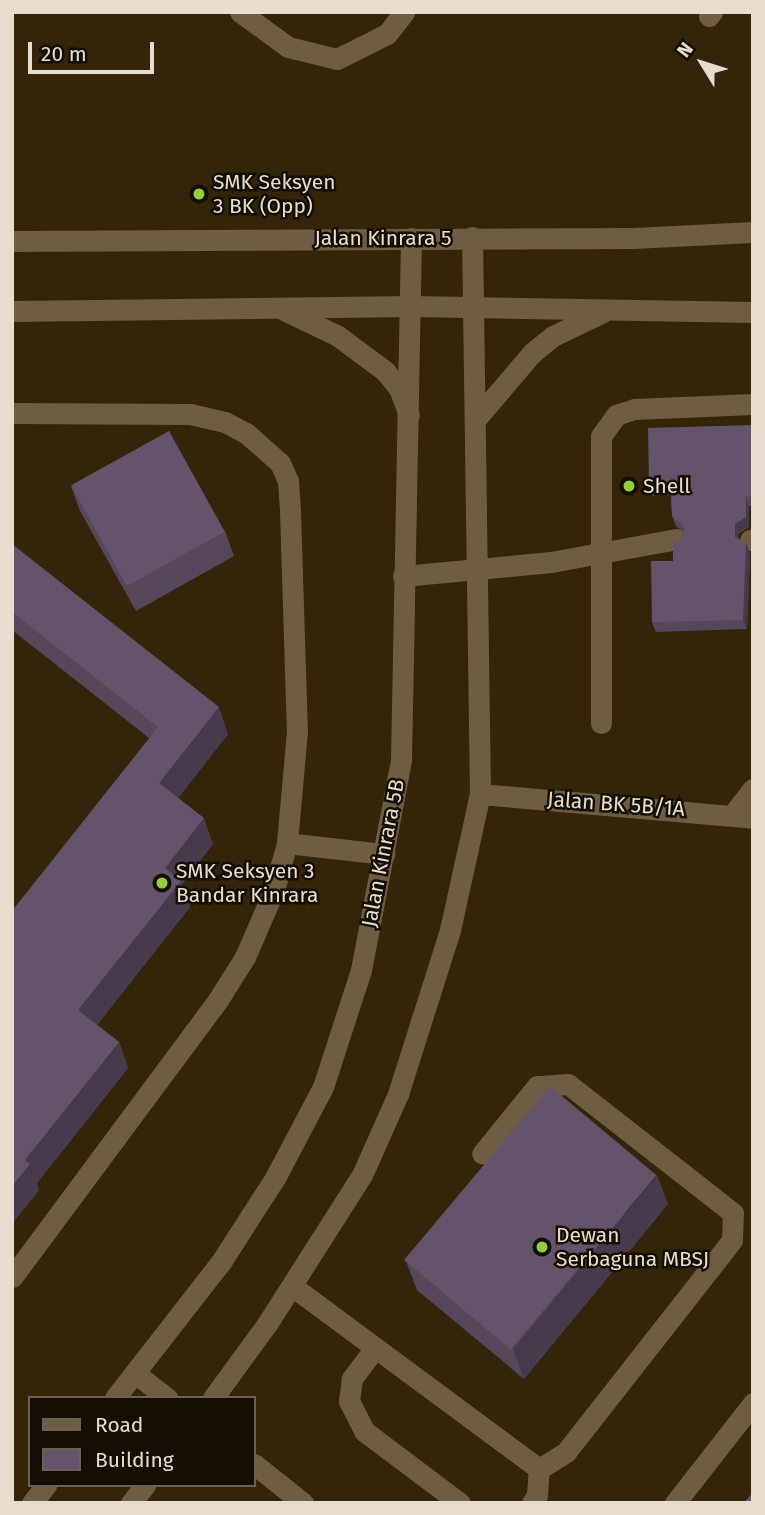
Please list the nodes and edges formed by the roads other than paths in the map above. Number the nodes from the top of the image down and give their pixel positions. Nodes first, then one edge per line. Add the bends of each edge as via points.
1 (240, 12) edge
2 (404, 12) edge
3 (753, 232) edge
4 (411, 237) junction
5 (472, 237) junction
6 (12, 241) edge
7 (412, 306) junction
8 (473, 306) junction
9 (279, 308) junction
10 (608, 310) junction
11 (12, 311) edge
12 (753, 312) edge
13 (753, 404) edge
14 (12, 413) edge
15 (409, 415) junction
16 (475, 421) junction
17 (676, 539) edge
18 (601, 551) junction
19 (478, 570) junction
20 (403, 576) junction
21 (601, 723) dead end
22 (753, 789) edge
23 (480, 794) junction
24 (743, 815) edge
25 (287, 843) junction
26 (384, 854) junction
27 (482, 1154) dead end
28 (12, 1276) edge
29 (292, 1286) junction
30 (375, 1348) junction
31 (135, 1373) junction
32 (117, 1396) edge
33 (164, 1396) edge
34 (214, 1396) edge
35 (753, 1403) edge
36 (256, 1467) edge
37 (539, 1469) junction
38 (44, 1487) edge
39 (143, 1487) edge
40 (32, 1503) edge
41 (131, 1503) edge
42 (303, 1503) edge
43 (460, 1503) edge
44 (532, 1503) edge
45 (675, 1503) edge

1 - 2 street via 288,47 337,59 387,33
3 - 5 street, Jalan Kinrara 5 via 633,238
4 - 5 street, Jalan Kinrara 5
4 - 6 street, Jalan Kinrara 5
4 - 7 street, Jalan Kinrara 5B
5 - 8 street
7 - 8 street
7 - 9 street
7 - 15 street, Jalan Kinrara 5B
8 - 10 street
8 - 16 street
9 - 11 street
9 - 15 street via 338,336 385,371 399,388
10 - 12 street
10 - 16 street via 553,336 532,353
13 - 18 street via 656,407 616,415 601,436
14 - 25 street via 190,414 225,422 246,433 280,463 288,481 290,511 297,731
15 - 20 street, Jalan Kinrara 5B
16 - 19 street
17 - 18 street
18 - 19 street
18 - 21 street
19 - 20 street
19 - 23 street
20 - 26 street, Jalan Kinrara 5B via 401,760
22 - 24 street
23 - 24 street, Jalan BK 5B/1A
23 - 29 street via 450,930 398,1094 362,1175
25 - 26 street
25 - 28 street via 274,890 250,946 218,1000
26 - 31 street, Jalan Kinrara 5B via 360,970 323,1087 275,1178 221,1262
27 - 37 street via 537,1086 568,1083 733,1213 732,1240 566,1452
29 - 30 street
29 - 34 street
30 - 37 street
30 - 43 street via 352,1379 349,1401 364,1431
31 - 32 street, Jalan Kinrara 5B
31 - 33 street
35 - 45 street
36 - 42 street
37 - 44 street
38 - 40 street
39 - 41 street

